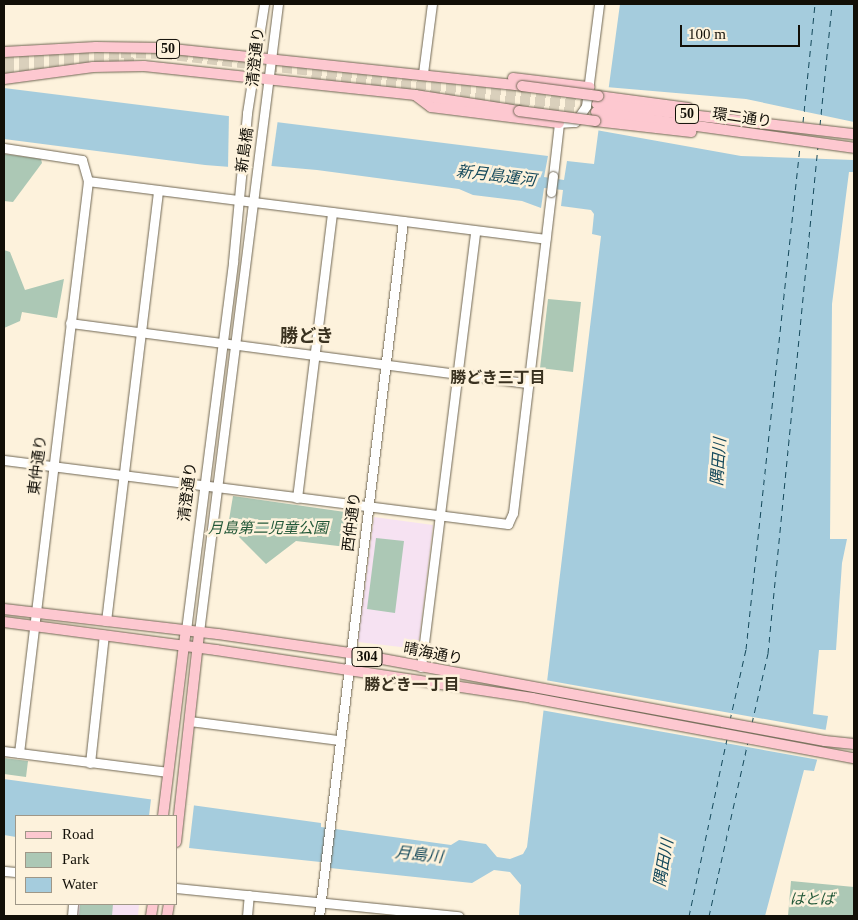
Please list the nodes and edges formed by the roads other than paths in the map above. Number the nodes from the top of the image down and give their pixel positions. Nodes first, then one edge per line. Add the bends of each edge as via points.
1 (264, 4) edge
2 (278, 4) edge
3 (432, 4) edge
4 (599, 4) edge
5 (137, 47) junction
6 (4, 52) edge
7 (257, 60) junction
8 (270, 61) junction
9 (300, 64) junction
10 (135, 66) junction
11 (367, 70) junction
12 (423, 73) junction
13 (251, 78) junction
14 (4, 79) edge
15 (270, 81) junction
16 (297, 84) junction
17 (589, 87) junction
18 (414, 95) junction
19 (247, 113) joint
20 (264, 114) joint
21 (559, 123) junction
22 (778, 124) junction
23 (854, 134) edge
24 (776, 138) junction
25 (4, 148) edge
26 (854, 148) edge
27 (88, 181) junction
28 (240, 188) joint
29 (158, 190) junction
30 (254, 190) joint
31 (238, 200) junction
32 (252, 201) junction
33 (332, 212) junction
34 (403, 221) junction
35 (475, 231) junction
36 (545, 239) junction
37 (70, 323) junction
38 (141, 332) junction
39 (222, 343) junction
40 (233, 344) junction
41 (314, 355) junction
42 (385, 364) junction
43 (457, 373) junction
44 (528, 383) junction
45 (4, 460) edge
46 (52, 466) junction
47 (123, 476) junction
48 (204, 486) junction
49 (216, 488) junction
50 (296, 498) junction
51 (368, 507) junction
52 (440, 517) junction
53 (4, 609) edge
54 (35, 613) junction
55 (106, 621) junction
56 (4, 622) edge
57 (34, 626) junction
58 (186, 630) junction
59 (199, 632) junction
60 (104, 635) junction
61 (184, 646) junction
62 (197, 647) junction
63 (350, 653) junction
64 (421, 667) junction
65 (348, 670) junction
66 (532, 693) junction
67 (190, 721) junction
68 (339, 740) junction
69 (854, 744) edge
70 (823, 746) junction
71 (4, 751) edge
72 (19, 753) junction
73 (854, 758) edge
74 (90, 763) junction
75 (168, 772) junction
76 (163, 815) edge
77 (178, 826) edge
78 (178, 888) edge
79 (249, 895) junction
80 (320, 902) junction
81 (247, 916) edge
82 (318, 916) edge
83 (459, 916) edge

1 - 7 street, 清澄通り
2 - 8 street, 清澄通り
3 - 12 street
4 - 17 street
5 - 6 main road, 50
5 - 7 main road, 50
5 - 10 main road, 50 via 131,55
7 - 8 main road, 50
7 - 13 street, 清澄通り
8 - 9 main road, 50
8 - 15 street, 清澄通り
9 - 11 main road, 50
9 - 16 main road via 293,72
10 - 13 main road, 50
10 - 14 main road, 50 via 78,69
11 - 12 main road
11 - 22 main road, 50, bridge via 664,104
12 - 17 main road
13 - 15 main road, 50
13 - 19 street, 清澄通り
15 - 16 main road, 50
15 - 20 street, 清澄通り
16 - 18 main road, 50
17 - 21 street via 586,106 580,117 569,124
18 - 21 main road via 431,107
18 - 24 main road, 50, bridge via 660,130
19 - 28 street, 新島橋
20 - 30 street, 新島橋
21 - 36 street, bridge
22 - 23 main road, 環二通り / 50
22 - 24 main road, 環二通り / 50 via 596,108
24 - 26 main road, 環二通り / 50
25 - 27 street via 82,160
27 - 29 street
27 - 37 street, 東仲通り
28 - 31 street, 清澄通り
29 - 31 street
29 - 38 street
30 - 32 street, 清澄通り
31 - 32 street
31 - 39 street, 清澄通り
32 - 33 street
32 - 40 street, 清澄通り
33 - 34 street
33 - 41 street
34 - 35 street
34 - 42 street, 西仲通り
35 - 36 street
35 - 43 street
36 - 44 street
37 - 38 street
37 - 46 street, 東仲通り
38 - 39 street
38 - 47 street
39 - 40 street
39 - 48 street, 清澄通り
40 - 41 street
40 - 49 street, 清澄通り
41 - 42 street
41 - 50 street
42 - 43 street
42 - 51 street, 西仲通り
43 - 44 street
43 - 52 street
44 - 52 street via 511,522 505,525
45 - 46 street
46 - 47 street
46 - 54 street, 東仲通り
47 - 48 street
47 - 55 street
48 - 49 street
48 - 58 street, 清澄通り
49 - 50 street
49 - 59 street, 清澄通り
50 - 51 street
51 - 52 street
51 - 63 street, 西仲通り
52 - 64 street
53 - 54 main road, 晴海通り / 304
54 - 55 main road, 晴海通り / 304
54 - 57 street, 東仲通り
55 - 58 main road, 晴海通り / 304
56 - 57 main road, 晴海通り / 304
57 - 60 main road, 晴海通り / 304
57 - 72 street, 東仲通り
58 - 59 main road, 晴海通り / 304
58 - 61 main road, 清澄通り
59 - 62 main road, 清澄通り
59 - 63 main road, 晴海通り / 304
60 - 61 main road, 晴海通り / 304
60 - 74 street
61 - 62 main road, 晴海通り / 304
61 - 75 main road, 清澄通り
62 - 65 main road, 晴海通り / 304
62 - 67 main road, 清澄通り
63 - 64 main road, 晴海通り / 304
63 - 65 street, 西仲通り
64 - 66 main road, 晴海通り / 304
65 - 66 main road, 晴海通り / 304
65 - 68 street, 西仲通り
66 - 70 main road, 晴海通り / 304
67 - 68 street via 228,730
67 - 77 main road, 清澄通り
68 - 80 street, 西仲通り
69 - 70 main road, 晴海通り / 304
70 - 73 main road, 晴海通り / 304
71 - 72 street
72 - 74 street
74 - 75 street
75 - 76 main road, 清澄通り
78 - 79 street
79 - 80 street
79 - 81 street
80 - 82 street
80 - 83 street

